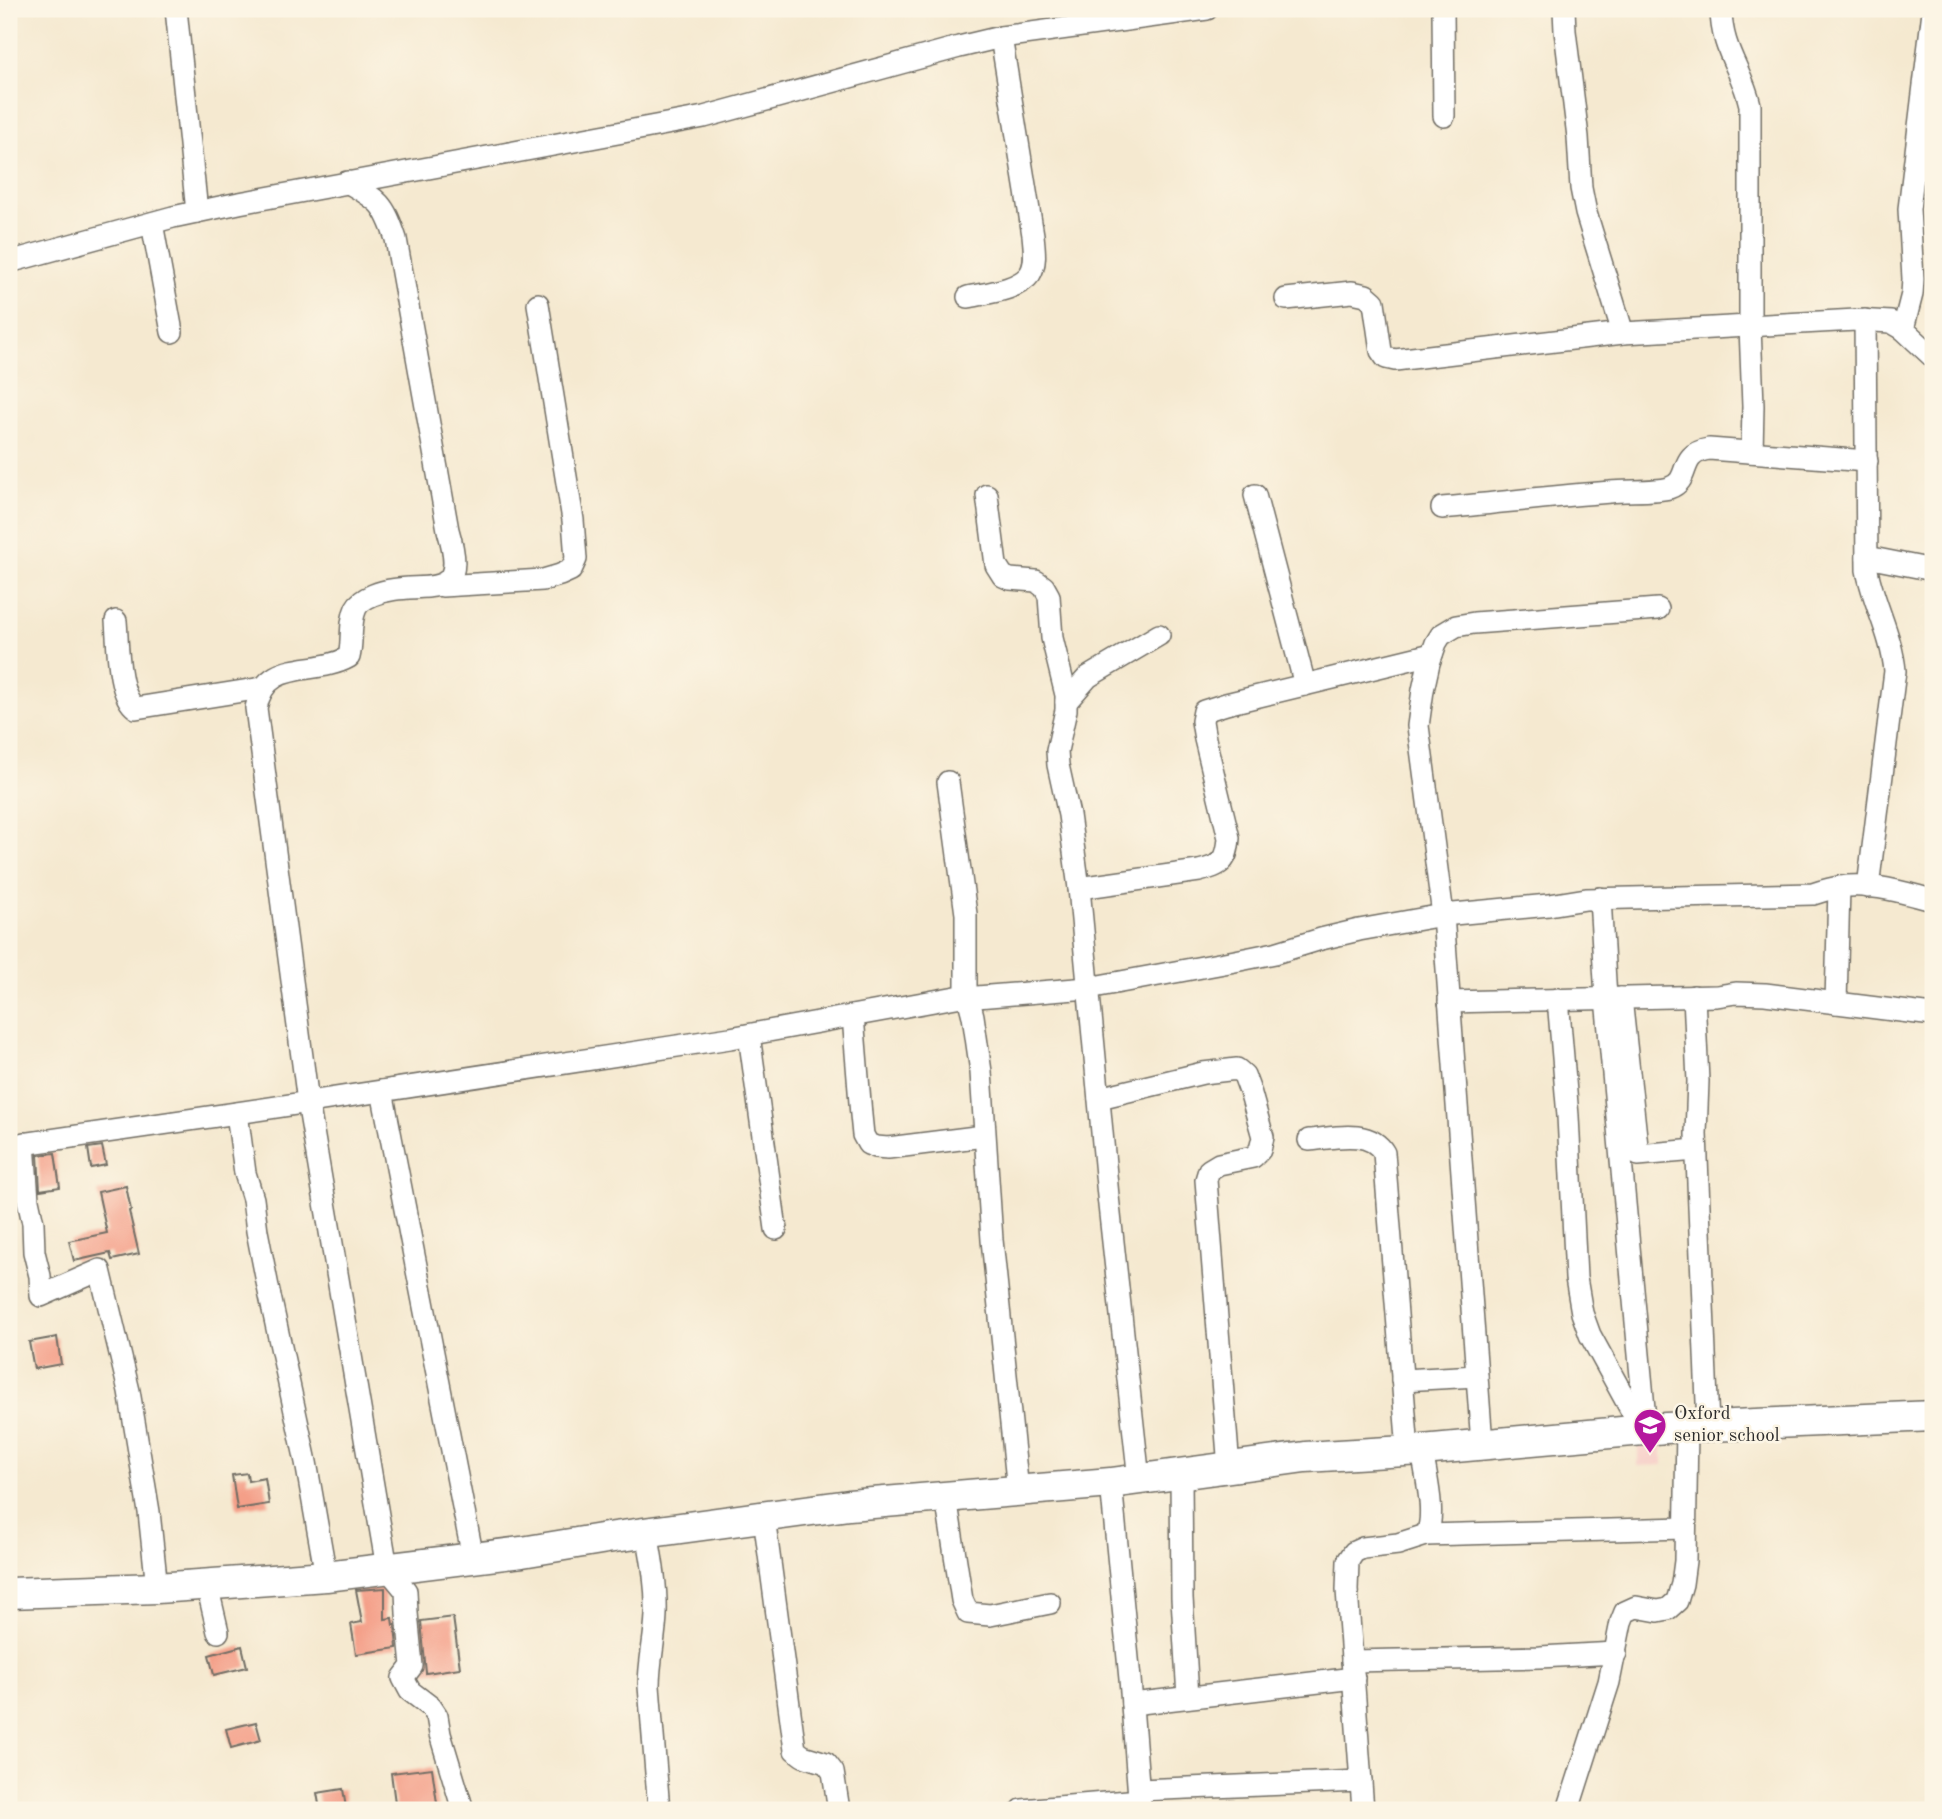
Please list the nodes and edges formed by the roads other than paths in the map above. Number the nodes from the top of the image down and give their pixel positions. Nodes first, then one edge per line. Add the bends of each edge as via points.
1 (176, 9) edge
2 (1208, 9) edge
3 (1443, 9) edge
4 (1564, 9) edge
5 (1721, 9) edge
6 (1933, 11) edge
7 (1001, 37) junction
8 (1444, 116) dead end
9 (347, 182) junction
10 (197, 212) junction
11 (152, 223) junction
12 (9, 262) edge
13 (968, 297) dead end
14 (1286, 299) dead end
15 (538, 304) dead end
16 (1865, 320) junction
17 (1750, 326) junction
18 (1903, 329) junction
19 (172, 332) dead end
20 (1623, 332) junction
21 (1933, 357) edge
22 (1752, 452) junction
23 (1867, 461) junction
24 (987, 495) dead end
25 (1255, 495) dead end
26 (1442, 508) dead end
27 (1867, 557) junction
28 (1933, 570) edge
29 (442, 586) junction
30 (1658, 609) dead end
31 (116, 621) dead end
32 (1159, 635) dead end
33 (1432, 654) junction
34 (1305, 685) junction
35 (262, 688) junction
36 (1066, 702) junction
37 (947, 782) dead end
38 (1839, 887) junction
39 (1868, 887) junction
40 (1079, 888) junction
41 (1600, 898) junction
42 (1933, 900) edge
43 (1443, 915) junction
44 (1088, 988) junction
45 (1694, 996) junction
46 (1613, 998) junction
47 (968, 999) junction
48 (1558, 999) junction
49 (1449, 1002) junction
50 (1836, 1003) junction
51 (1933, 1015) edge
52 (853, 1016) junction
53 (749, 1035) junction
54 (382, 1091) junction
55 (1098, 1098) junction
56 (308, 1102) junction
57 (237, 1113) junction
58 (984, 1136) junction
59 (1309, 1140) dead end
60 (16, 1144) edge
61 (1696, 1150) junction
62 (776, 1229) dead end
63 (1477, 1376) junction
64 (1402, 1380) junction
65 (1933, 1416) edge
66 (1697, 1427) junction
67 (1644, 1430) junction
68 (1482, 1444) junction
69 (1415, 1451) junction
70 (1229, 1468) junction
71 (1181, 1474) junction
72 (1125, 1482) junction
73 (1018, 1491) junction
74 (946, 1497) junction
75 (764, 1517) junction
76 (1685, 1528) junction
77 (647, 1532) junction
78 (1426, 1535) junction
79 (473, 1558) junction
80 (387, 1568) junction
81 (326, 1576) junction
82 (207, 1585) junction
83 (157, 1588) junction
84 (9, 1593) edge
85 (1050, 1603) dead end
86 (218, 1632) dead end
87 (1616, 1653) junction
88 (1353, 1670) junction
89 (1188, 1697) junction
90 (1132, 1704) junction
91 (1361, 1781) junction
92 (1140, 1800) edge
93 (463, 1810) edge
94 (659, 1810) edge
95 (839, 1810) edge
96 (1022, 1810) edge
97 (1363, 1810) edge
98 (1568, 1810) edge

1 - 10 street
2 - 7 street
3 - 8 street
4 - 20 street via 1581,188
5 - 17 street via 1725,41 1750,105
6 - 18 street via 1909,209 1912,294
7 - 9 street via 704,117
7 - 13 street via 1035,257 1030,274 1018,284
9 - 10 street
9 - 29 street via 380,202 396,239 455,551 454,568
10 - 11 street
11 - 12 street
11 - 19 street
14 - 20 street via 1352,292 1366,295 1374,302 1381,351 1395,360
15 - 29 street via 576,559 570,570 542,580
16 - 17 street
16 - 18 street via 1891,322
16 - 23 street
17 - 20 street
17 - 22 street
18 - 21 street
22 - 23 street
22 - 26 street via 1698,451 1689,458 1677,484 1667,489
23 - 27 street
24 - 36 street via 996,565 1010,579 1037,581 1049,596 1052,638
25 - 34 street
27 - 28 street
27 - 39 street via 1871,591 1893,651 1895,671
29 - 35 street via 397,590 365,599 356,607 349,657 292,670
30 - 33 street via 1456,626 1441,635
31 - 35 street via 121,676 129,703 136,708
32 - 36 street via 1088,677
33 - 34 street
33 - 43 street via 1418,726
34 - 40 street via 1204,711 1205,739 1229,838 1223,862 1199,871
35 - 56 street via 256,708
36 - 40 street via 1057,751
37 - 47 street via 966,914
38 - 39 street
38 - 41 street via 1813,894
38 - 50 street
39 - 42 street
40 - 44 street
41 - 43 street
41 - 46 street
43 - 44 street
43 - 49 street
44 - 47 street
44 - 55 street
45 - 46 street
45 - 50 street via 1736,993
45 - 61 street
46 - 48 street
46 - 61 street via 1637,1155
46 - 67 street
47 - 52 street
47 - 58 street via 981,1072
48 - 49 street
48 - 67 street via 1582,1313
49 - 63 street
50 - 51 street
52 - 53 street
52 - 58 street via 863,1135 868,1143 888,1148
53 - 54 street
53 - 62 street
54 - 56 street
54 - 79 street
55 - 70 street via 1237,1069 1251,1094 1263,1137 1260,1150 1253,1157 1219,1164 1209,1170 1206,1180
55 - 72 street
56 - 57 street
56 - 80 street
57 - 60 street
57 - 81 street
58 - 73 street
59 - 64 street via 1369,1139 1384,1153
60 - 83 street via 33,1223 41,1296 100,1270 129,1391
61 - 66 street
63 - 64 street
63 - 68 street
64 - 69 street
65 - 66 street
66 - 67 street
66 - 76 street
67 - 68 street
68 - 69 street
69 - 70 street via 1305,1457
69 - 78 street via 1430,1509
70 - 71 street
71 - 72 street
71 - 89 street
72 - 73 street
72 - 90 street
73 - 74 street
74 - 75 street
74 - 85 street via 968,1613 990,1615
75 - 77 street
75 - 95 street via 795,1750 826,1763 833,1772
76 - 78 street
76 - 87 street via 1685,1561 1677,1601 1668,1609 1636,1606 1625,1612
77 - 79 street
77 - 94 street via 656,1596 649,1686
78 - 88 street via 1363,1548 1348,1561
79 - 80 street
80 - 81 street
80 - 93 street via 406,1591 412,1666 403,1678 437,1716
81 - 82 street
82 - 83 street
82 - 86 street
83 - 84 street
87 - 88 street
87 - 98 street
88 - 89 street
88 - 91 street
89 - 90 street
90 - 92 street
91 - 92 street
91 - 97 street
92 - 96 street

